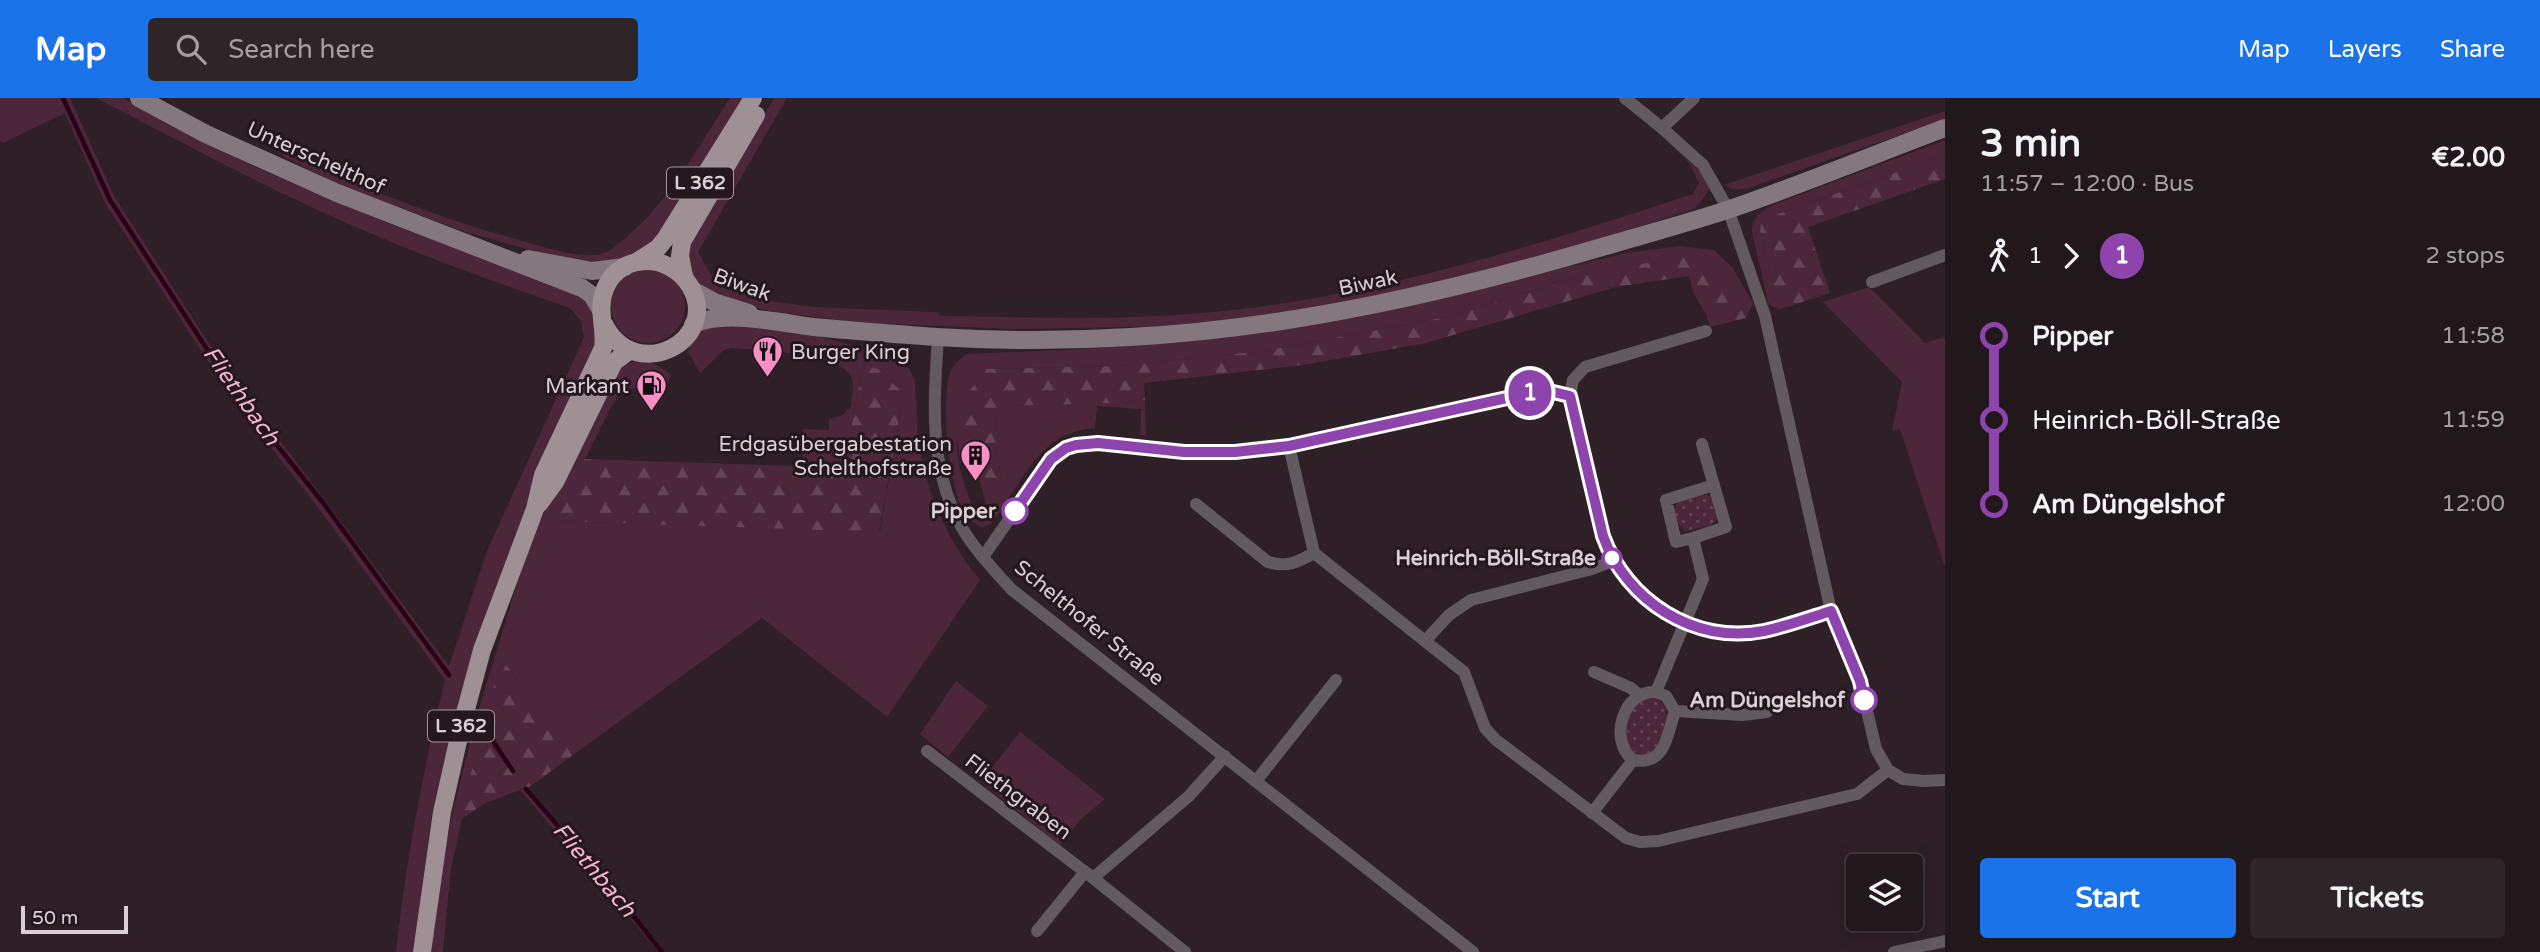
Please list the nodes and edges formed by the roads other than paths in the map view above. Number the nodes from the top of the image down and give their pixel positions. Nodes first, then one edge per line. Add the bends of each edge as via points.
1 (139, 98) edge
2 (753, 98) edge
3 (765, 98) edge
4 (1625, 98) edge
5 (1693, 98) edge
6 (1662, 128) junction
7 (1945, 128) edge
8 (1728, 209) junction
9 (480, 248) junction
10 (1945, 255) edge
11 (631, 264) junction
12 (1872, 282) dead end
13 (688, 283) junction
14 (603, 317) junction
15 (776, 321) junction
16 (693, 325) junction
17 (1706, 331) dead end
18 (938, 337) junction
19 (629, 351) junction
20 (1570, 396) junction
21 (1702, 444) dead end
22 (1289, 446) junction
23 (1714, 485) junction
24 (1196, 504) dead end
25 (535, 509) junction
26 (1693, 538) junction
27 (1314, 553) junction
28 (983, 557) junction
29 (1613, 561) junction
30 (1831, 611) junction
31 (1686, 623) junction
32 (1425, 640) junction
33 (1594, 672) dead end
34 (1336, 680) dead end
35 (1656, 692) junction
36 (1639, 695) junction
37 (1675, 711) junction
38 (1767, 712) dead end
39 (927, 751) dead end
40 (1225, 756) junction
41 (1633, 760) junction
42 (1888, 770) junction
43 (1945, 780) edge
44 (1256, 782) junction
45 (1592, 813) junction
46 (1089, 875) junction
47 (1037, 931) dead end
48 (1945, 941) edge
49 (422, 952) edge
50 (1185, 952) edge
51 (1473, 952) edge
52 (1894, 952) edge

1 - 9 street, Unterschelthof via 337,194
2 - 11 main road, L 362 via 666,238
3 - 13 main road, L 362 via 682,242 680,256
4 - 6 street
5 - 6 street
6 - 8 street via 1703,165
7 - 8 street, Biwak
8 - 18 street, Biwak via 1536,267 1332,314 1249,327 1130,337
8 - 30 street via 1765,316
9 - 11 street, Unterschelthof via 584,270 604,271
9 - 14 street, Unterschelthof via 582,288 592,295
10 - 12 street
11 - 13 main road via 664,262
11 - 14 main road via 606,286
13 - 15 street, Biwak via 715,302
13 - 16 main road via 696,308
14 - 19 main road via 610,336
14 - 25 main road, L 362 via 603,348 543,475
15 - 16 street, Biwak via 714,318
15 - 18 street, Biwak
16 - 19 main road via 671,349 657,354
17 - 20 street via 1585,367 1573,380
18 - 28 street, Schelthofer Straße via 936,454 953,508
19 - 25 main road, L 362 via 614,362 555,481
20 - 22 street via 1549,391 1525,394
20 - 29 street
21 - 23 street
22 - 27 street
22 - 28 street via 1235,452 1098,443 1066,448 1042,470
23 - 26 street via 1726,527
23 - 26 street via 1666,500 1676,542
24 - 27 street via 1268,562 1288,565
25 - 49 main road, L 362 via 482,650 461,728 442,812
26 - 31 street via 1703,579
27 - 32 street
28 - 40 street, Schelthofer Straße via 1011,589
29 - 31 street via 1634,589
29 - 32 street via 1471,600
30 - 31 street via 1745,633 1723,633
30 - 42 street via 1860,681 1875,748
31 - 35 street
32 - 45 street via 1464,672 1485,728 1496,740
33 - 36 street
34 - 44 street
35 - 36 street
35 - 37 street via 1666,696
36 - 41 street via 1629,703 1620,729 1622,748
37 - 38 street
37 - 41 street via 1662,750 1655,758
39 - 46 street, Fliethgraben
40 - 44 street, Schelthofer Straße
40 - 46 street via 1189,796
41 - 45 street
42 - 43 street via 1903,779
42 - 45 street via 1857,794 1658,841 1626,838
44 - 51 street, Schelthofer Straße
46 - 47 street
46 - 50 street, Fliethgraben
48 - 52 street

